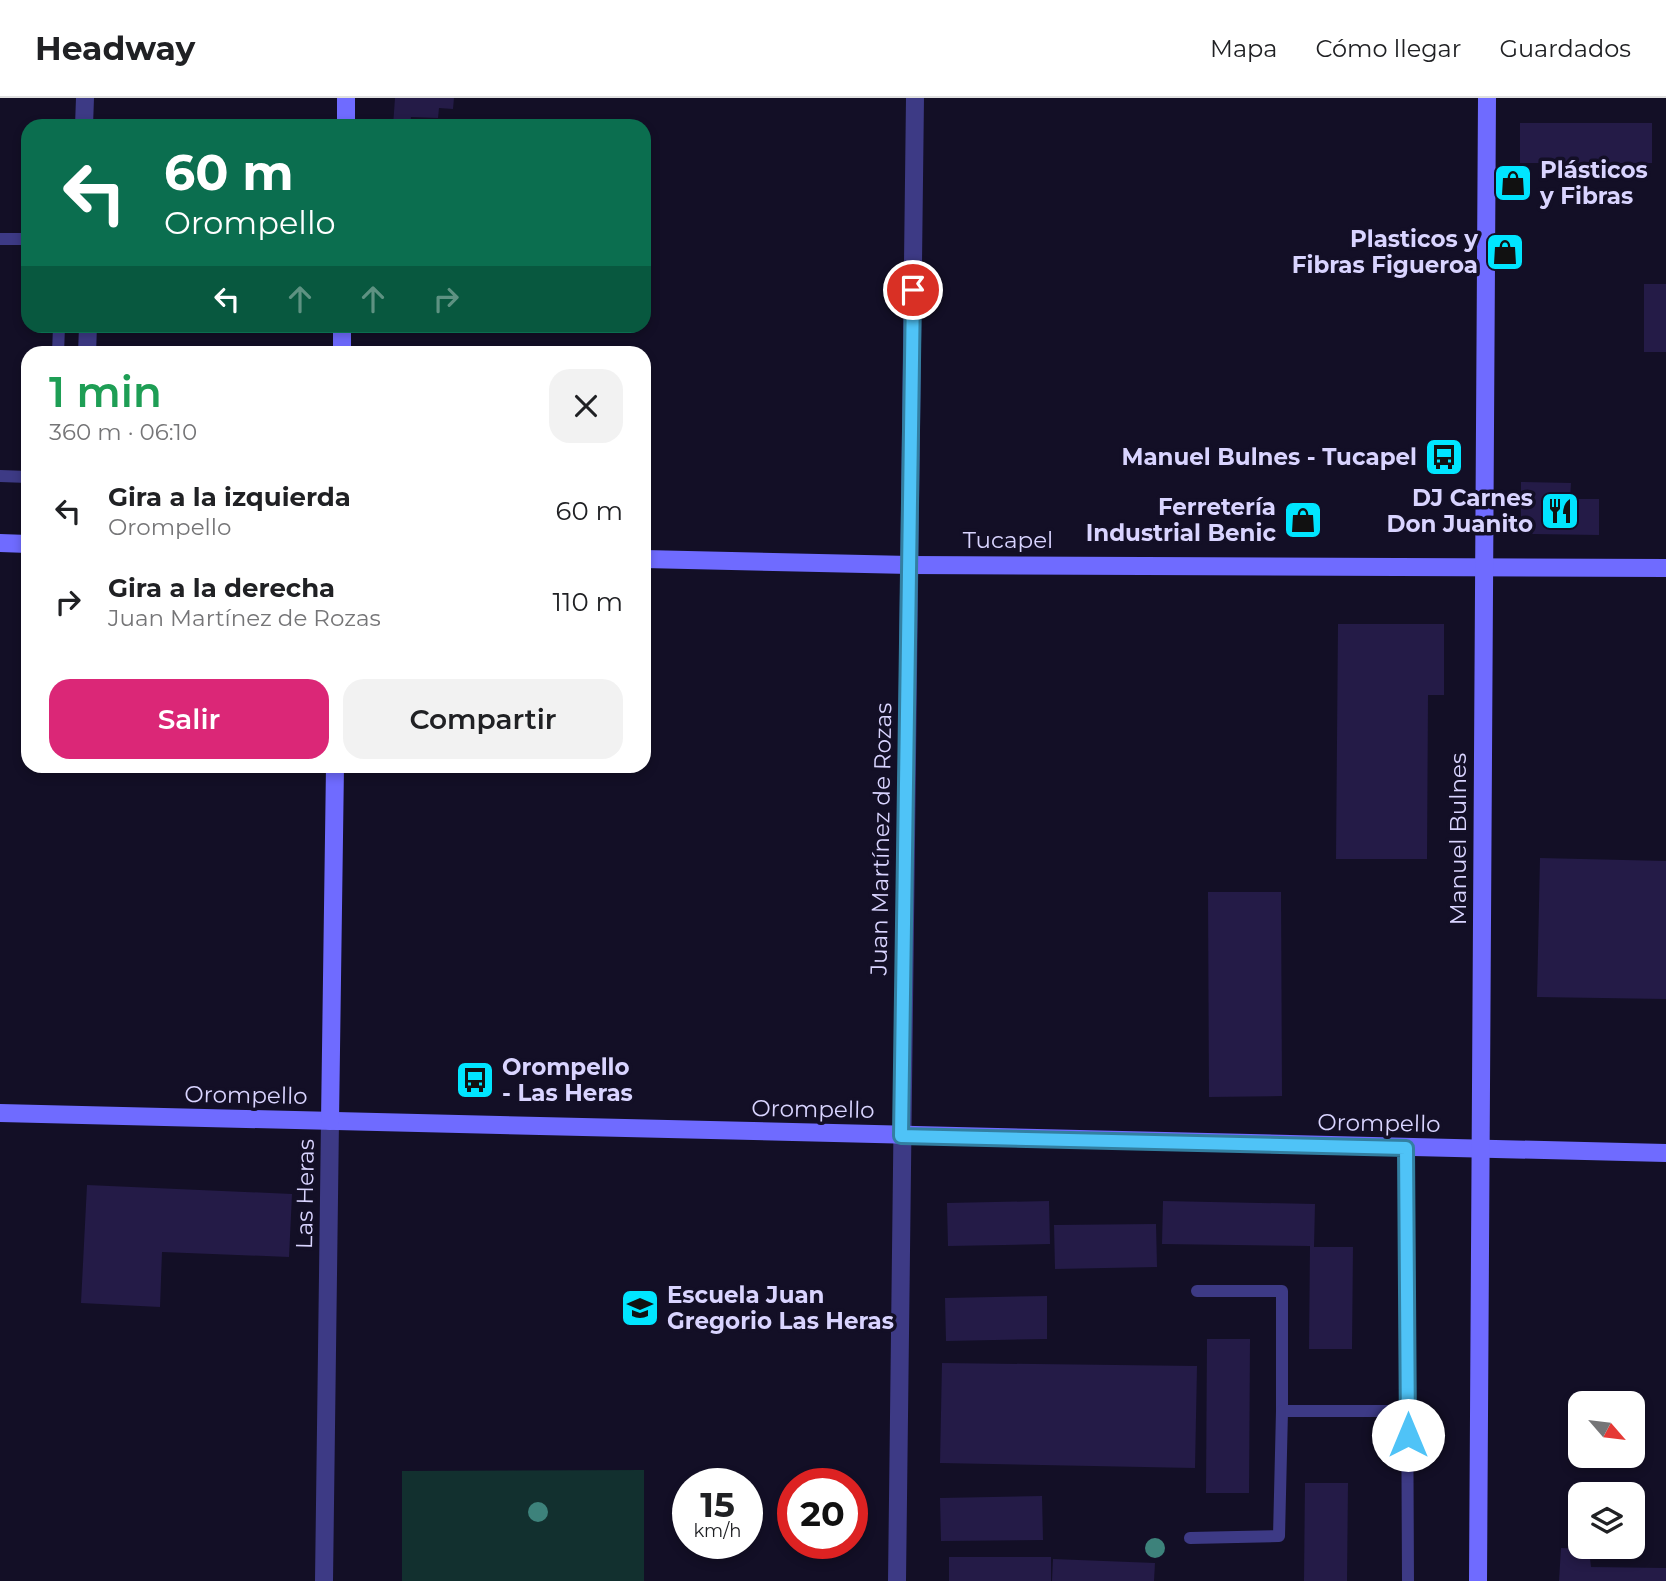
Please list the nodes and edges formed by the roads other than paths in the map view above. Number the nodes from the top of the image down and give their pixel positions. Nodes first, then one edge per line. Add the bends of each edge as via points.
1 (85, 98) edge
2 (346, 98) edge
3 (915, 98) edge
4 (1487, 98) edge
5 (84, 119) edge
6 (346, 119) edge
7 (0, 239) edge
8 (21, 239) edge
9 (0, 477) edge
10 (21, 477) edge
11 (0, 544) edge
12 (21, 544) edge
13 (651, 559) edge
14 (910, 565) junction
15 (1485, 566) junction
16 (1666, 568) edge
17 (335, 773) edge
18 (0, 1113) edge
19 (330, 1121) junction
20 (901, 1136) junction
21 (1406, 1148) junction
22 (1480, 1150) junction
23 (1666, 1153) edge
24 (1197, 1291) dead end
25 (1282, 1411) junction
26 (1408, 1411) junction
27 (1190, 1538) dead end
28 (324, 1581) edge
29 (897, 1581) edge
30 (1408, 1581) edge
31 (1478, 1581) edge

1 - 5 street
2 - 6 main road
3 - 14 street, Juan Martínez de Rozas
4 - 15 main road, Manuel Bulnes
7 - 8 lane
9 - 10 lane
11 - 12 main road
13 - 14 main road, Tucapel
14 - 15 main road, Tucapel
14 - 20 street, Juan Martínez de Rozas
15 - 16 main road, Tucapel
15 - 22 main road, Manuel Bulnes
17 - 19 main road, Las Heras
18 - 19 main road, Orompello
19 - 20 main road, Orompello
19 - 28 street, Las Heras
20 - 21 main road, Orompello
20 - 29 street, Juan Martínez de Rozas
21 - 22 main road, Orompello
21 - 26 lane
22 - 23 main road, Orompello
22 - 31 main road, Manuel Bulnes
24 - 25 lane via 1282,1291
25 - 26 lane
25 - 27 lane via 1279,1536
26 - 30 lane

